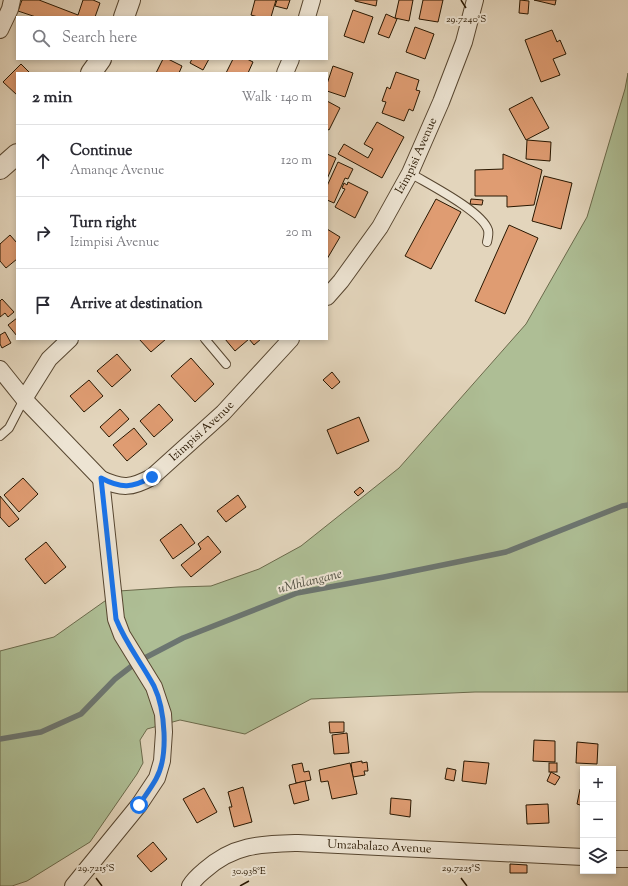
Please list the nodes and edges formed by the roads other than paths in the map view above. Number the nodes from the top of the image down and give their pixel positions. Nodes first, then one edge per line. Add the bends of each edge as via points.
1 (12, 0) edge
2 (130, 0) edge
3 (312, 0) edge
4 (475, 0) edge
5 (124, 16) edge
6 (307, 16) edge
7 (0, 30) edge
8 (100, 60) edge
9 (291, 60) edge
10 (92, 72) edge
11 (285, 72) edge
12 (16, 155) edge
13 (0, 169) edge
14 (410, 173) junction
15 (487, 242) dead end
16 (328, 296) edge
17 (69, 340) edge
18 (206, 340) edge
19 (290, 340) edge
20 (226, 364) dead end
21 (0, 369) edge
22 (24, 399) junction
23 (0, 436) edge
24 (101, 478) junction
25 (580, 857) edge
26 (616, 859) edge
27 (628, 859) edge
28 (73, 886) edge
29 (190, 886) edge

1 - 7 street
2 - 5 street
3 - 6 street
4 - 14 street, Izimpisi Avenue via 464,42
8 - 10 street
9 - 11 street
12 - 13 street
14 - 15 lane via 479,217 488,229
14 - 16 street, Izimpisi Avenue via 380,227
17 - 22 street via 49,359
18 - 20 lane
19 - 24 street, Izimpisi Avenue via 223,413 152,477 139,484 126,486 113,485
21 - 22 street, Izimpisi Avenue
22 - 23 lane via 9,428
22 - 24 street, Izimpisi Avenue
24 - 28 street via 116,619 122,635 154,687 163,714 164,747 157,778 139,805
25 - 29 street, Umzabalazo Avenue via 298,843 259,844 223,855
26 - 27 street

